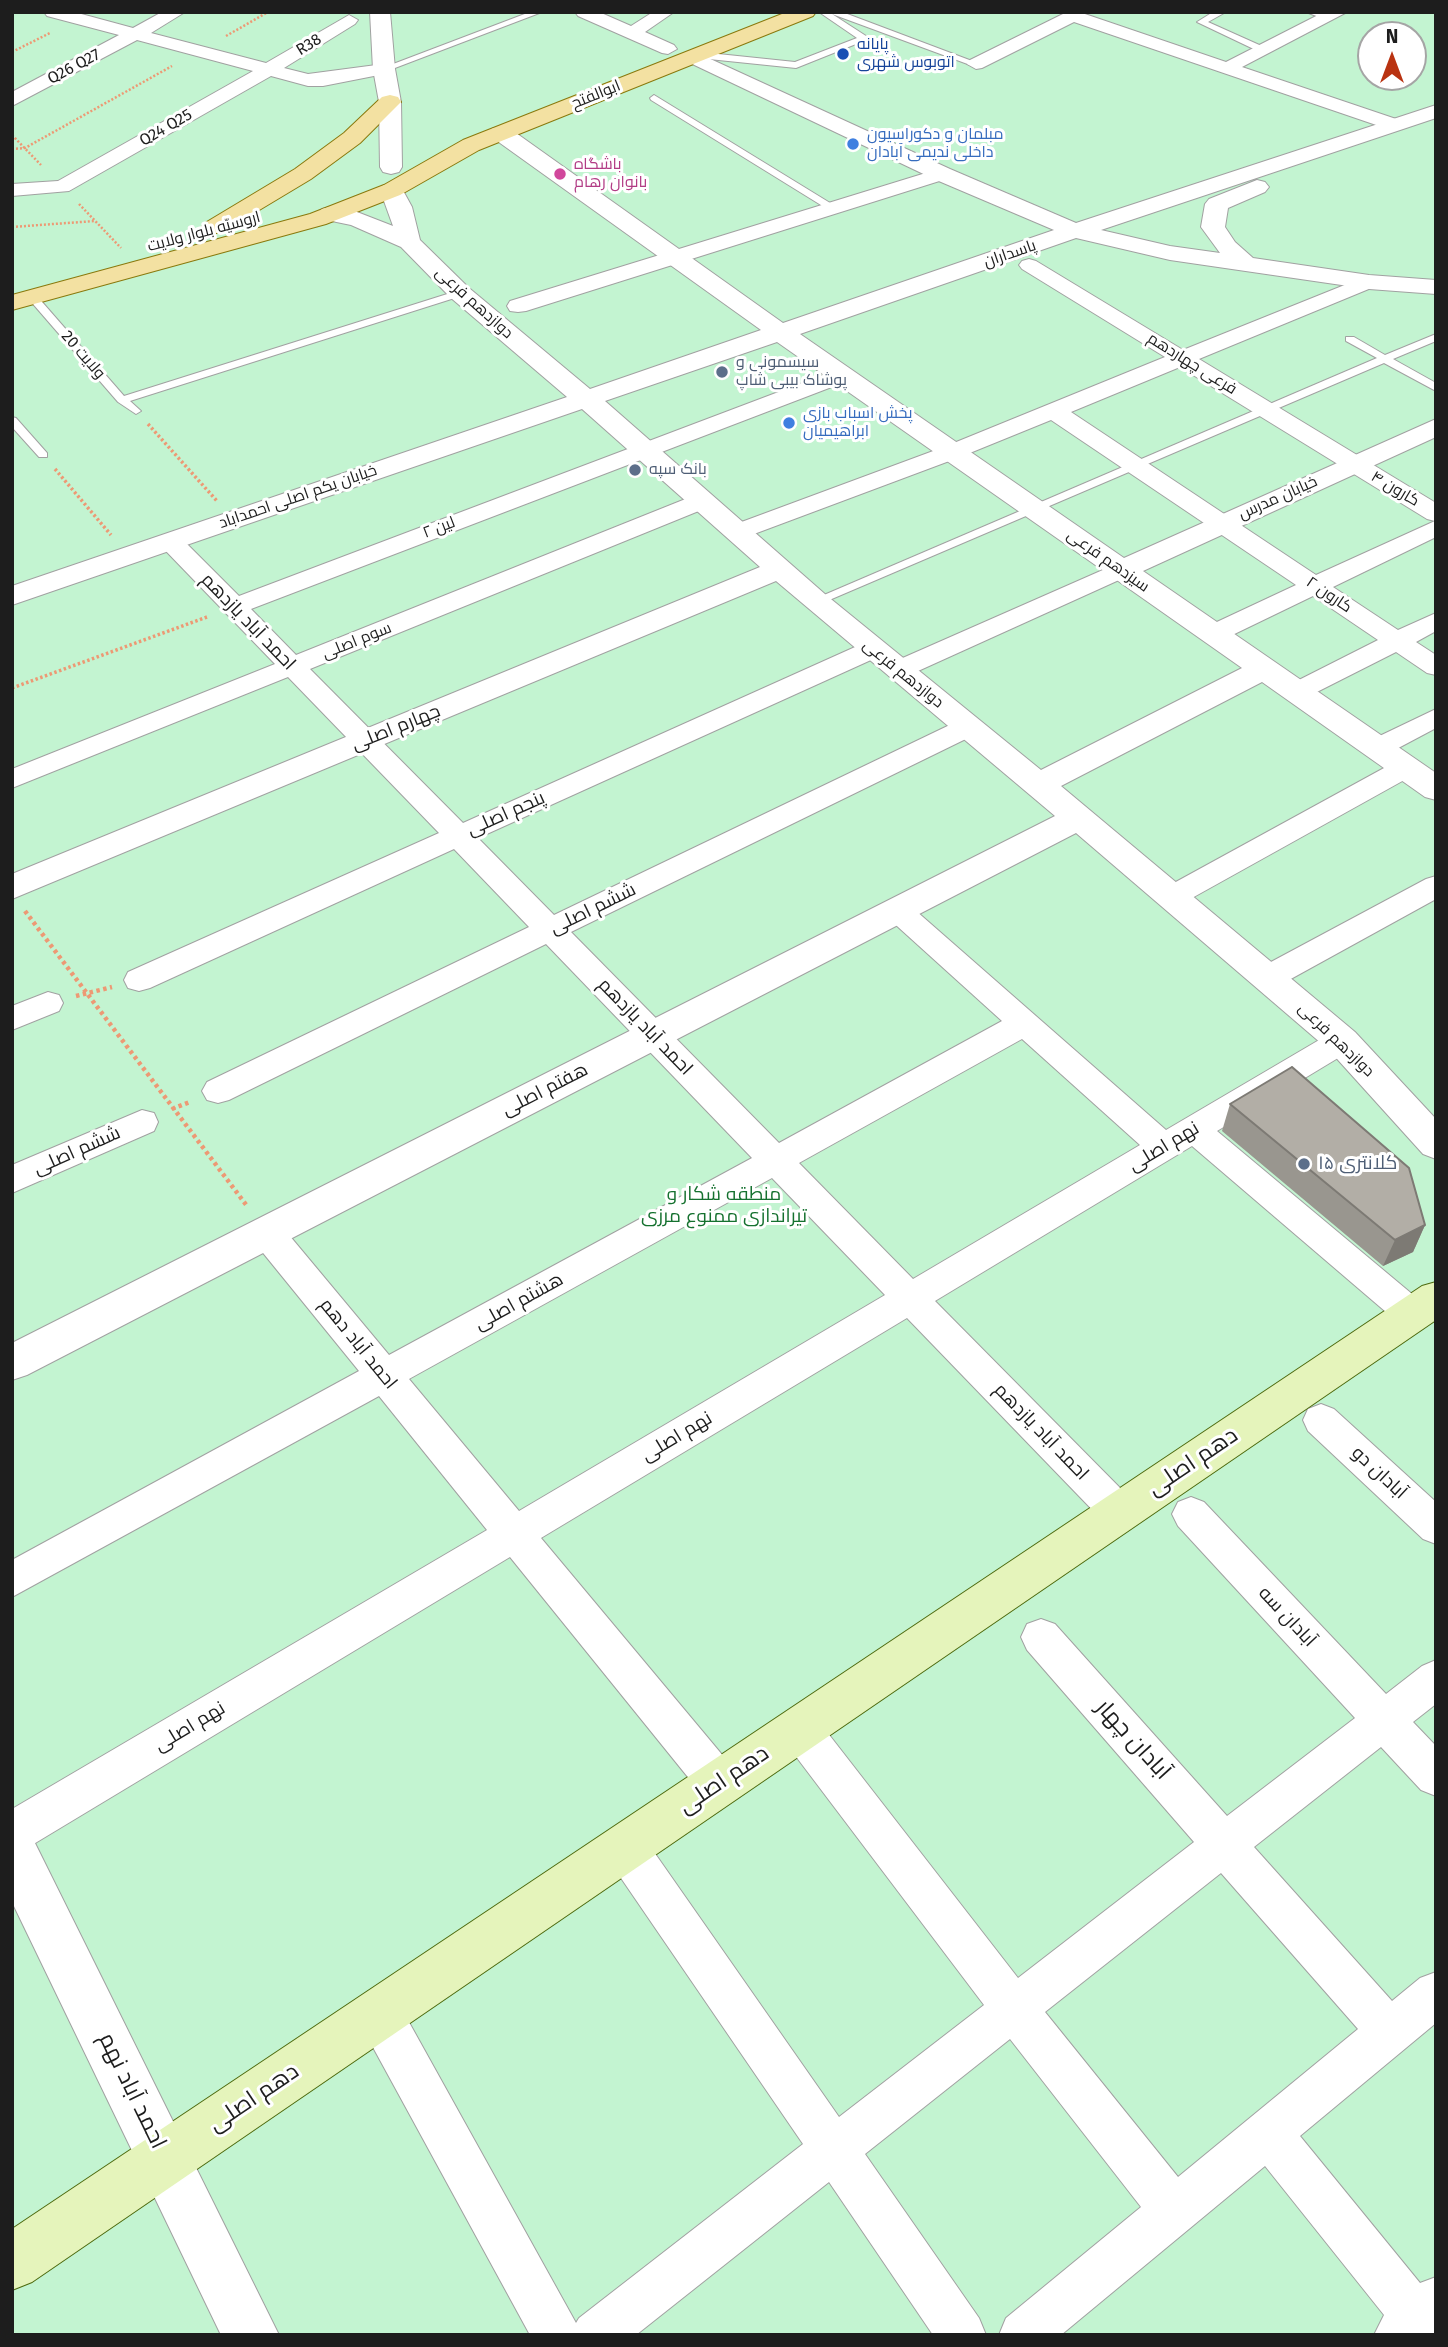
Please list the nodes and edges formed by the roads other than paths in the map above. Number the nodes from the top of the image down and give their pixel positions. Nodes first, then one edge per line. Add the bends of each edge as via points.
1 (53, 12) edge
2 (176, 12) edge
3 (380, 12) edge
4 (538, 12) edge
5 (584, 12) edge
6 (665, 12) edge
7 (806, 12) edge
8 (822, 12) edge
9 (833, 12) edge
10 (1217, 12) edge
11 (1073, 13) edge
12 (1325, 14) edge
13 (349, 16) edge
14 (768, 16) edge
15 (632, 33) junction
16 (136, 34) junction
17 (668, 49) junction
18 (1263, 50) junction
19 (696, 56) junction
20 (976, 64) joint
21 (1227, 68) junction
22 (269, 69) junction
23 (384, 69) junction
24 (357, 75) junction
25 (654, 98) dead end
26 (12, 100) edge
27 (390, 102) junction
28 (1436, 111) edge
29 (1395, 125) junction
30 (1436, 126) edge
31 (501, 133) junction
32 (942, 174) junction
33 (391, 178) junction
34 (12, 190) edge
35 (832, 208) junction
36 (330, 214) junction
37 (213, 228) junction
38 (1075, 231) junction
39 (409, 242) junction
40 (675, 257) junction
41 (1246, 264) junction
42 (1029, 265) dead end
43 (1369, 282) junction
44 (12, 283) edge
45 (1436, 287) edge
46 (460, 293) junction
47 (22, 300) edge
48 (518, 306) dead end
49 (780, 332) junction
50 (1436, 337) edge
51 (1350, 339) dead end
52 (1182, 358) junction
53 (1385, 359) junction
54 (842, 375) junction
55 (1436, 388) edge
56 (584, 398) junction
57 (122, 400) junction
58 (1265, 410) junction
59 (136, 411) road end
60 (1054, 411) junction
61 (12, 420) edge
62 (1436, 427) edge
63 (643, 450) junction
64 (952, 452) junction
65 (43, 455) road end
66 (1354, 464) junction
67 (1136, 465) junction
68 (702, 501) junction
69 (1034, 509) junction
70 (1436, 514) edge
71 (1222, 524) junction
72 (1436, 528) edge
73 (737, 532) junction
74 (171, 542) junction
75 (780, 569) junction
76 (1121, 570) junction
77 (1314, 586) junction
78 (12, 596) edge
79 (816, 601) junction
80 (234, 607) junction
81 (1436, 621) edge
82 (1213, 634) junction
83 (1397, 641) junction
84 (873, 649) junction
85 (293, 667) junction
86 (1436, 667) edge
87 (1264, 669) junction
88 (898, 670) junction
89 (1296, 692) junction
90 (1436, 717) edge
91 (968, 727) junction
92 (365, 741) junction
93 (1377, 748) junction
94 (1405, 768) junction
95 (12, 779) edge
96 (1039, 784) junction
97 (1436, 789) edge
98 (1078, 818) junction
99 (458, 836) junction
100 (1436, 886) edge
101 (16, 896) edge
102 (1173, 896) junction
103 (897, 910) junction
104 (550, 930) junction
105 (1268, 978) junction
106 (139, 980) road end
107 (48, 1003) road end
108 (12, 1019) edge
109 (1025, 1023) junction
110 (653, 1035) junction
111 (1342, 1041) junction
112 (218, 1091) road end
113 (142, 1122) road end
114 (1178, 1138) junction
115 (1436, 1144) edge
116 (775, 1160) junction
117 (12, 1180) edge
118 (267, 1233) junction
119 (910, 1298) junction
120 (1424, 1306) edge
121 (12, 1363) edge
122 (384, 1376) junction
123 (1321, 1420) dead end
124 (1119, 1512) junction
125 (1191, 1514) dead end
126 (1436, 1527) edge
127 (515, 1534) junction
128 (12, 1580) edge
129 (1041, 1637) dead end
130 (1436, 1679) edge
131 (1383, 1720) junction
132 (799, 1728) junction
133 (1436, 1776) edge
134 (719, 1783) junction
135 (12, 1833) edge
136 (1225, 1844) junction
137 (625, 1847) junction
138 (12, 1848) edge
139 (1436, 1994) edge
140 (1014, 2008) junction
141 (379, 2013) junction
142 (1390, 2032) junction
143 (1268, 2133) junction
144 (834, 2150) junction
145 (164, 2159) junction
146 (1174, 2210) junction
147 (12, 2262) edge
148 (1421, 2322) edge
149 (251, 2335) edge
150 (557, 2335) edge
151 (596, 2335) edge
152 (962, 2335) edge
153 (1023, 2335) edge

1 - 16 street
2 - 16 street, Q26 Q27
3 - 23 street
4 - 23 lane
5 - 15 street
6 - 15 street
7 - 14 main road, ابوالفتح
8 - 19 lane via 863,38 796,65
9 - 20 lane
10 - 18 lane via 1201,22
11 - 20 street
11 - 21 street
12 - 18 street
13 - 22 street, R38
13 - 24 street
14 - 17 main road, ابوالفتح
14 - 19 main road, ابوالفتح
15 - 17 street
16 - 22 street
16 - 26 street, Q26 Q27
17 - 33 main road, ابوالفتح via 421,149
18 - 21 street
19 - 31 main road, ابوالفتح
19 - 32 street
21 - 29 street
22 - 24 street via 308,80
22 - 34 street, Q24 Q25 via 62,187
23 - 24 street
23 - 27 street
25 - 35 lane
27 - 33 street
27 - 37 main road via 352,138 303,174
28 - 29 street, پاسداران
29 - 38 street, پاسداران
30 - 41 street via 1217,204 1213,227
31 - 33 main road, ابوالفتح
31 - 40 street, سیزدهم فرعی
32 - 35 street
32 - 38 street
33 - 36 main road, اروسیّه بلوار ولایت
33 - 37 main road, اروسیّه بلوار ولایت
33 - 39 street
35 - 40 street
36 - 39 street via 357,219
36 - 47 main road, اروسیّه بلوار ولایت
37 - 44 main road, اروسیّه بلوار ولایت
38 - 41 street via 1170,253
38 - 49 street, پاسداران
39 - 46 street, دوازدهم فرعی
40 - 48 street
40 - 49 street, سیزدهم فرعی
41 - 43 street
42 - 52 street, فرعی چهاردهم
43 - 45 street
43 - 52 street
46 - 56 street, دوازدهم فرعی
46 - 57 lane
47 - 57 lane, ولایت 20
49 - 54 street, سیزدهم فرعی
49 - 56 street, پاسداران
50 - 53 lane
51 - 53 lane
52 - 58 street, فرعی چهاردهم
52 - 60 street
53 - 55 lane
53 - 58 lane
54 - 63 street, لین ۲
54 - 64 street, سیزدهم فرعی
56 - 63 street, دوازدهم فرعی
56 - 74 street, خیابان یکم اصلی احمداباد
57 - 59 lane, ولایت 20
58 - 66 street, فرعی چهاردهم
58 - 67 lane
60 - 64 street
60 - 67 street, کارون ۲
61 - 65 lane
62 - 66 street, خیابان مدرس
63 - 68 street, دوازدهم فرعی
63 - 80 street, لین ۲
64 - 69 street, سیزدهم فرعی
64 - 73 street
66 - 70 street, کارون ۴
66 - 71 street, خیابان مدرس
67 - 69 lane
67 - 71 street, کارون ۲
68 - 73 street, دوازدهم فرعی
68 - 85 street, سوم اصلی
69 - 76 street, سیزدهم فرعی
69 - 79 lane
71 - 76 street, خیابان مدرس
71 - 77 street, کارون ۲
72 - 77 street
73 - 75 street, دوازدهم فرعی
74 - 78 street, خیابان یکم اصلی احمداباد
74 - 80 street, احمد آباد یازدهم
75 - 79 street, دوازدهم فرعی
75 - 92 street, چهارم اصلی
76 - 82 street, سیزدهم فرعی
76 - 88 street
77 - 82 street
77 - 83 street, کارون ۲
79 - 84 street, دوازدهم فرعی
80 - 85 street, احمد آباد یازدهم
81 - 83 street
82 - 87 street, سیزدهم فرعی
83 - 86 street, کارون ۲
83 - 89 street
84 - 88 street, دوازدهم فرعی
84 - 99 street, پنجم اصلی
85 - 92 street, احمد آباد یازدهم
85 - 95 street, سوم اصلی
87 - 89 street, سیزدهم فرعی
87 - 96 street
88 - 91 street, دوازدهم فرعی
89 - 93 street, سیزدهم فرعی
90 - 93 street
91 - 96 street, دوازدهم فرعی
91 - 104 street, ششم اصلی
92 - 99 street, احمد آباد یازدهم
92 - 101 street, چهارم اصلی
93 - 94 street, سیزدهم فرعی
94 - 97 street, سیزدهم فرعی
94 - 102 street
96 - 98 street, دوازدهم فرعی
98 - 102 street, دوازدهم فرعی
98 - 103 street, هفتم اصلی
99 - 104 street, احمد آباد یازدهم
99 - 106 street, پنجم اصلی
100 - 105 street
102 - 105 street, دوازدهم فرعی
103 - 109 street
103 - 110 street, هفتم اصلی
104 - 110 street, احمد آباد یازدهم
104 - 112 street, ششم اصلی
105 - 111 street, دوازدهم فرعی
107 - 108 street
109 - 114 street
109 - 116 street, هشتم اصلی
110 - 116 street, احمد آباد یازدهم
110 - 118 street, هفتم اصلی
111 - 114 street, نهم اصلی
111 - 115 street, دوازدهم فرعی
113 - 117 street, ششم اصلی
114 - 119 street, نهم اصلی
114 - 120 street
116 - 119 street, احمد آباد یازدهم
116 - 122 street, هشتم اصلی
118 - 121 street, هفتم اصلی
118 - 122 street, احمد آباد دهم
119 - 124 street, احمد آباد یازدهم
119 - 127 street, نهم اصلی
120 - 124 main road, دهم اصلی
122 - 127 street, احمد آباد دهم
122 - 128 street, هشتم اصلی
123 - 126 street, آبادان دو
124 - 132 main road, دهم اصلی
125 - 131 street, آبادان سه
127 - 134 street, احمد آباد دهم
127 - 135 street, نهم اصلی
129 - 136 street, آبادان چهار
130 - 131 street
131 - 133 street, آبادان سه
131 - 136 street
132 - 134 main road, دهم اصلی
132 - 140 street
134 - 137 main road, دهم اصلی
136 - 140 street
136 - 142 street, آبادان چهار
137 - 141 main road, دهم اصلی
137 - 144 street
138 - 145 street, احمد آباد نهم
139 - 142 street
140 - 144 street
140 - 146 street
141 - 145 main road, دهم اصلی
141 - 150 street
142 - 143 street
143 - 146 street
143 - 148 street
144 - 151 street
144 - 152 street
145 - 147 main road, دهم اصلی
145 - 149 street, احمد آباد نهم
146 - 153 street

